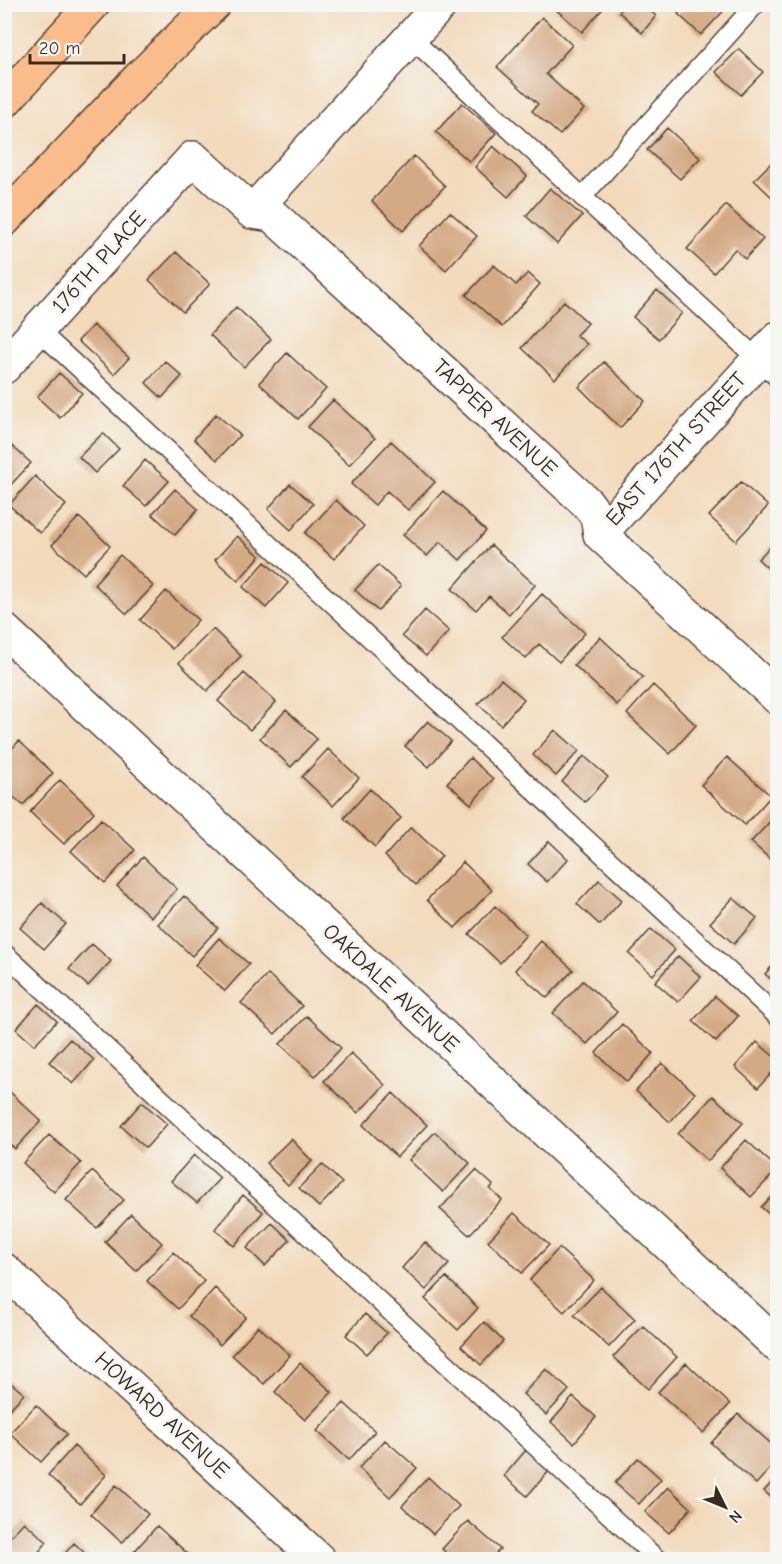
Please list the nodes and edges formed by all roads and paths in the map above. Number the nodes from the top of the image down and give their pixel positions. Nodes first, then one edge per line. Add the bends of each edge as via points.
1 (93, 4) edge
2 (202, 4) edge
3 (214, 4) edge
4 (441, 4) edge
5 (756, 4) edge
6 (411, 38) junction
7 (139, 78) junction
8 (4, 102) edge
9 (193, 158) joint
10 (582, 197) junction
11 (252, 212) junction
12 (4, 220) edge
13 (38, 330) junction
14 (771, 359) edge
15 (4, 367) edge
16 (600, 534) junction
17 (4, 630) edge
18 (777, 698) edge
19 (4, 953) edge
20 (777, 1017) edge
21 (4, 1270) edge
22 (777, 1346) edge
23 (319, 1560) edge
24 (658, 1560) edge

1 - 8 highway
2 - 7 highway
3 - 7 highway
4 - 6 street
5 - 10 lane
6 - 10 lane
6 - 11 street
7 - 12 highway
9 - 11 street, TAPPER AVENUE
9 - 13 street, 176TH PLACE
10 - 14 lane
11 - 16 street, TAPPER AVENUE via 272,215 587,503 597,516
13 - 15 street, 176TH PLACE
13 - 20 lane
14 - 16 street, EAST 176TH STREET
16 - 18 street, TAPPER AVENUE
17 - 22 street, OAKDALE AVENUE
19 - 24 lane
21 - 23 street, HOWARD AVENUE

